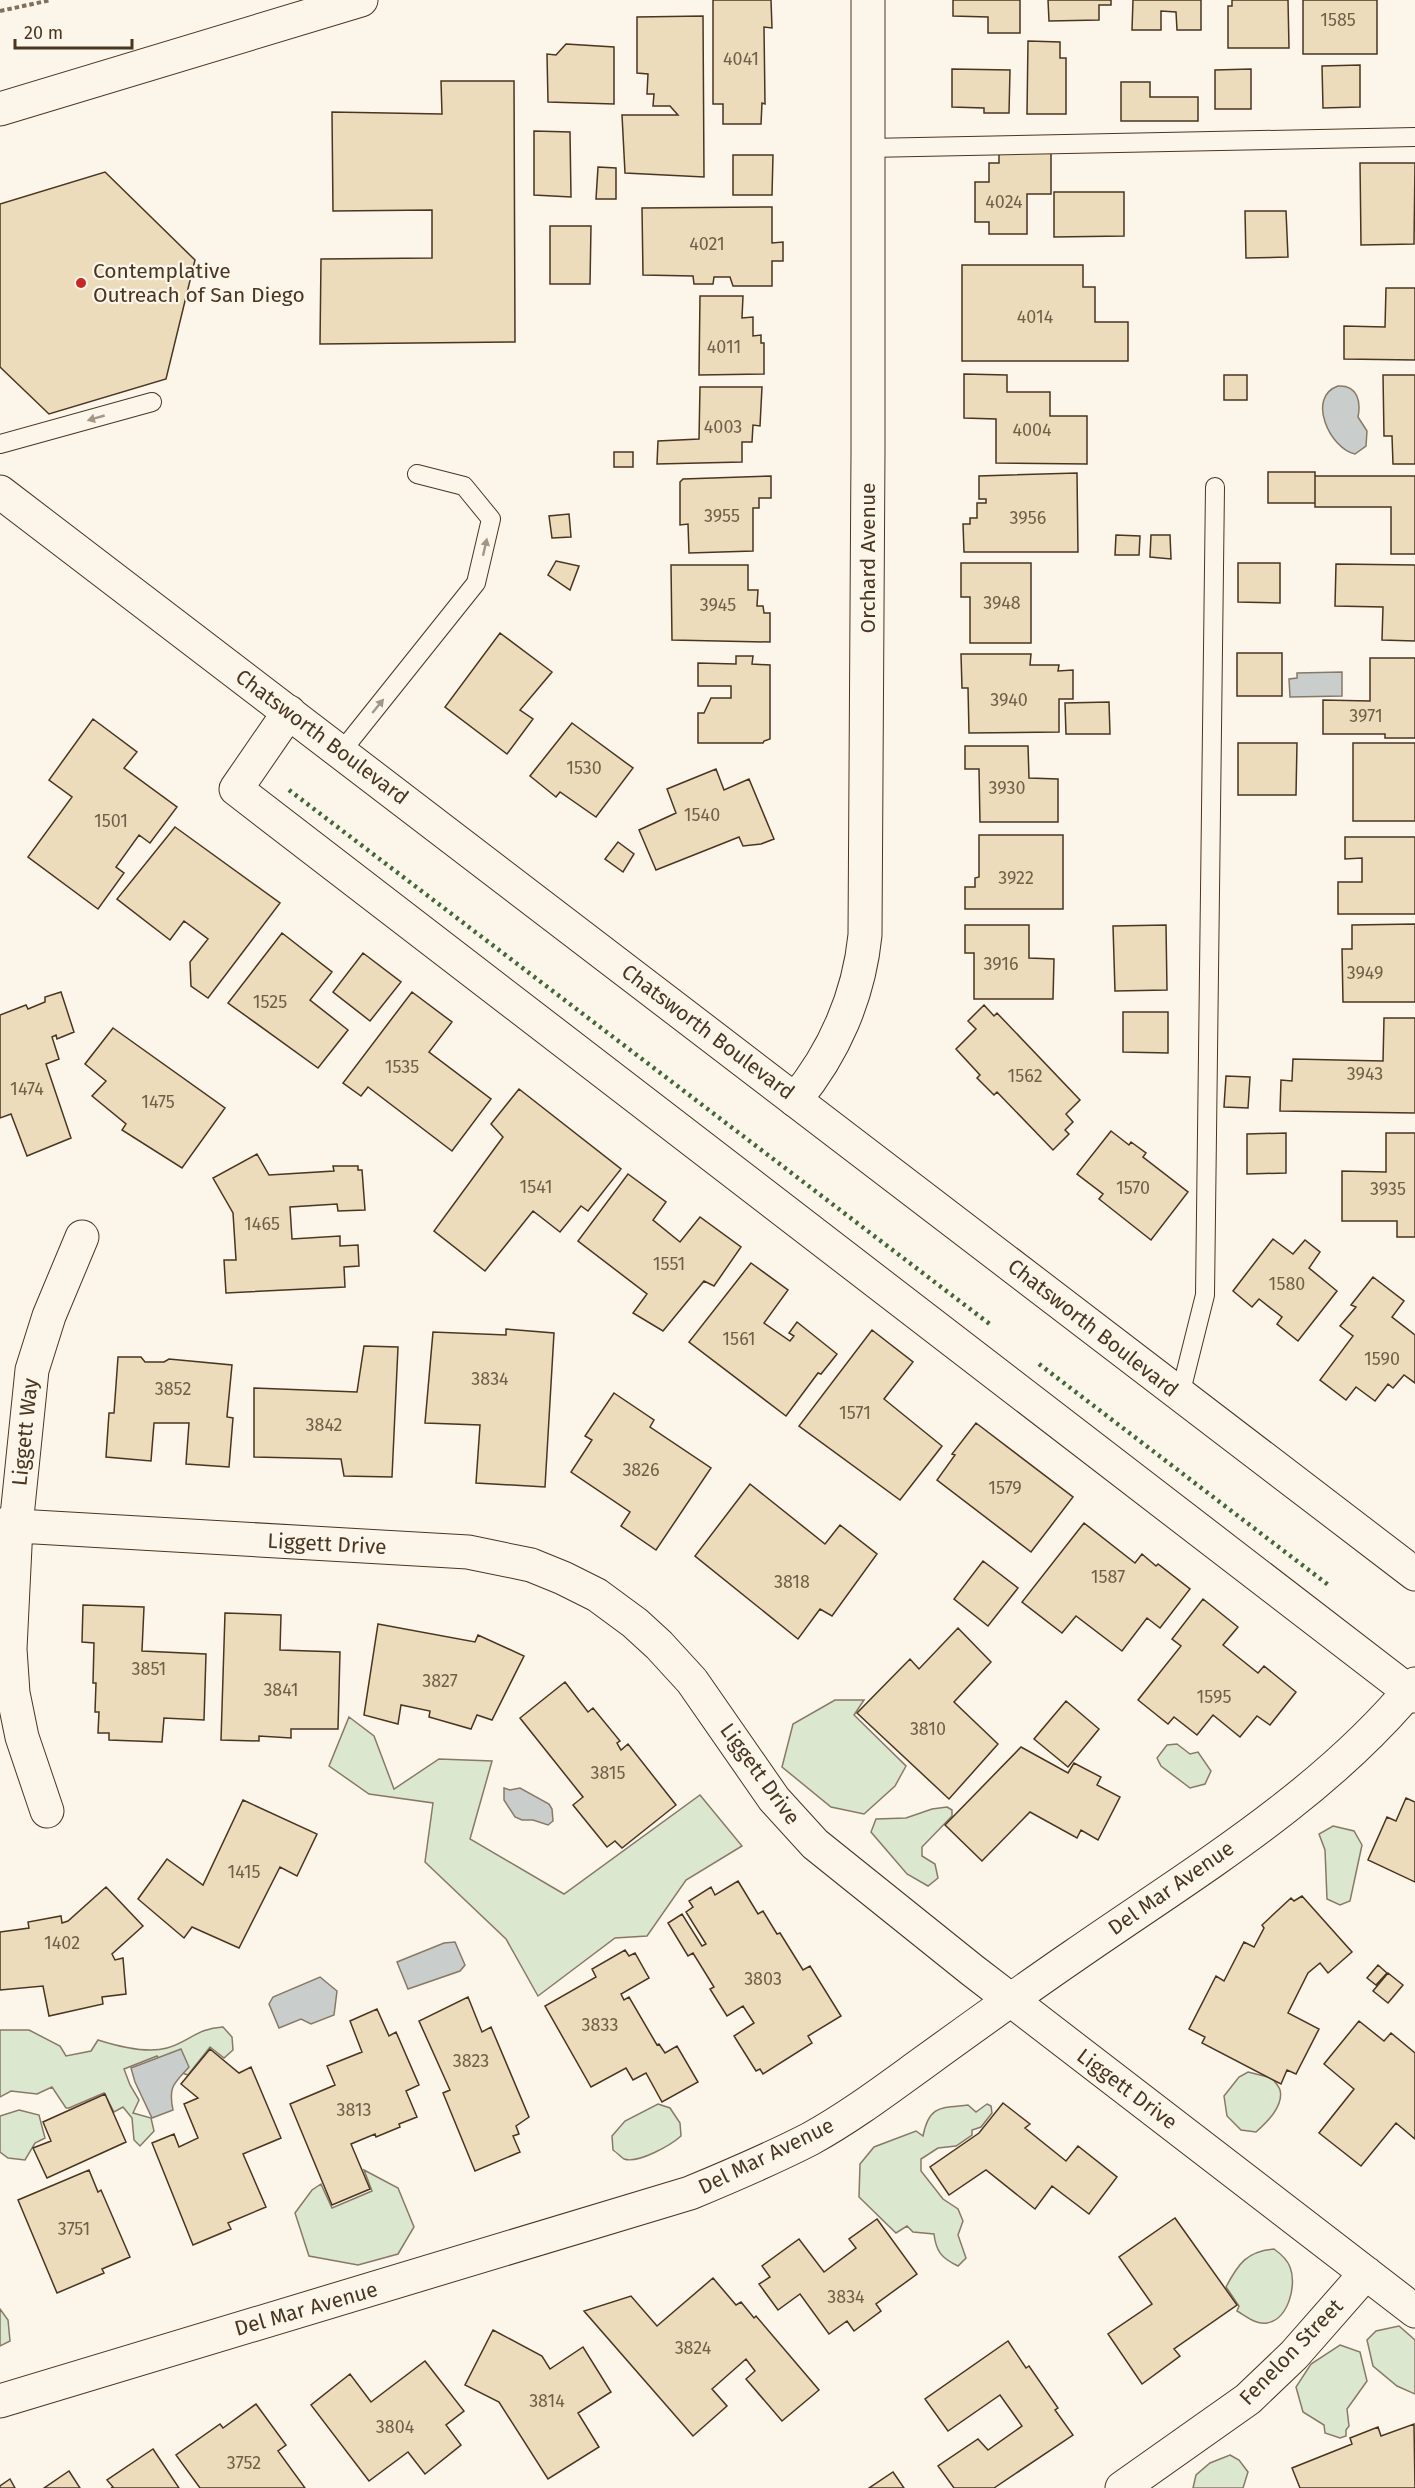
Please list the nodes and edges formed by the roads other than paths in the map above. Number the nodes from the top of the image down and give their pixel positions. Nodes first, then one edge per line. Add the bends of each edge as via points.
1 (361, 0) edge
2 (868, 0) edge
3 (0, 109) edge
4 (1415, 137) edge
5 (868, 148) junction
6 (152, 402) dead end
7 (0, 444) edge
8 (417, 474) dead end
9 (1215, 487) dead end
10 (0, 492) edge
11 (289, 712) junction
12 (341, 752) junction
13 (795, 1100) junction
14 (82, 1236) dead end
15 (1180, 1395) junction
16 (8, 1526) edge
17 (1415, 1574) edge
18 (1413, 1691) edge
19 (47, 1811) dead end
20 (1011, 1999) junction
21 (1366, 2273) junction
22 (1415, 2311) edge
23 (0, 2401) edge
24 (1122, 2488) edge

1 - 3 street
2 - 5 street, Orchard Avenue
4 - 5 lane
5 - 13 street, Orchard Avenue via 865,935 854,990 832,1049
6 -> 7 lane
12 -> 8 lane via 476,583 491,519 464,486
9 - 15 lane via 1205,1295
10 - 11 street, Chatsworth Boulevard
11 - 12 street, Chatsworth Boulevard
11 - 18 street via 236,789
12 - 13 street, Chatsworth Boulevard
13 - 15 street, Chatsworth Boulevard
14 - 16 street, Liggett Way via 32,1370
15 - 17 street, Chatsworth Boulevard
16 - 19 street, Liggett Way via 12,1682 22,1737
16 - 20 street, Liggett Drive via 468,1552 531,1565 570,1581 635,1623 680,1667 774,1799 815,1844
18 - 20 street, Del Mar Avenue via 1359,1746 1310,1788
20 - 21 street, Liggett Drive
20 - 23 street, Del Mar Avenue via 816,2135 752,2168 690,2193
21 - 22 street, Liggett Drive
21 - 24 street, Fenelon Street via 1294,2355 1248,2399

